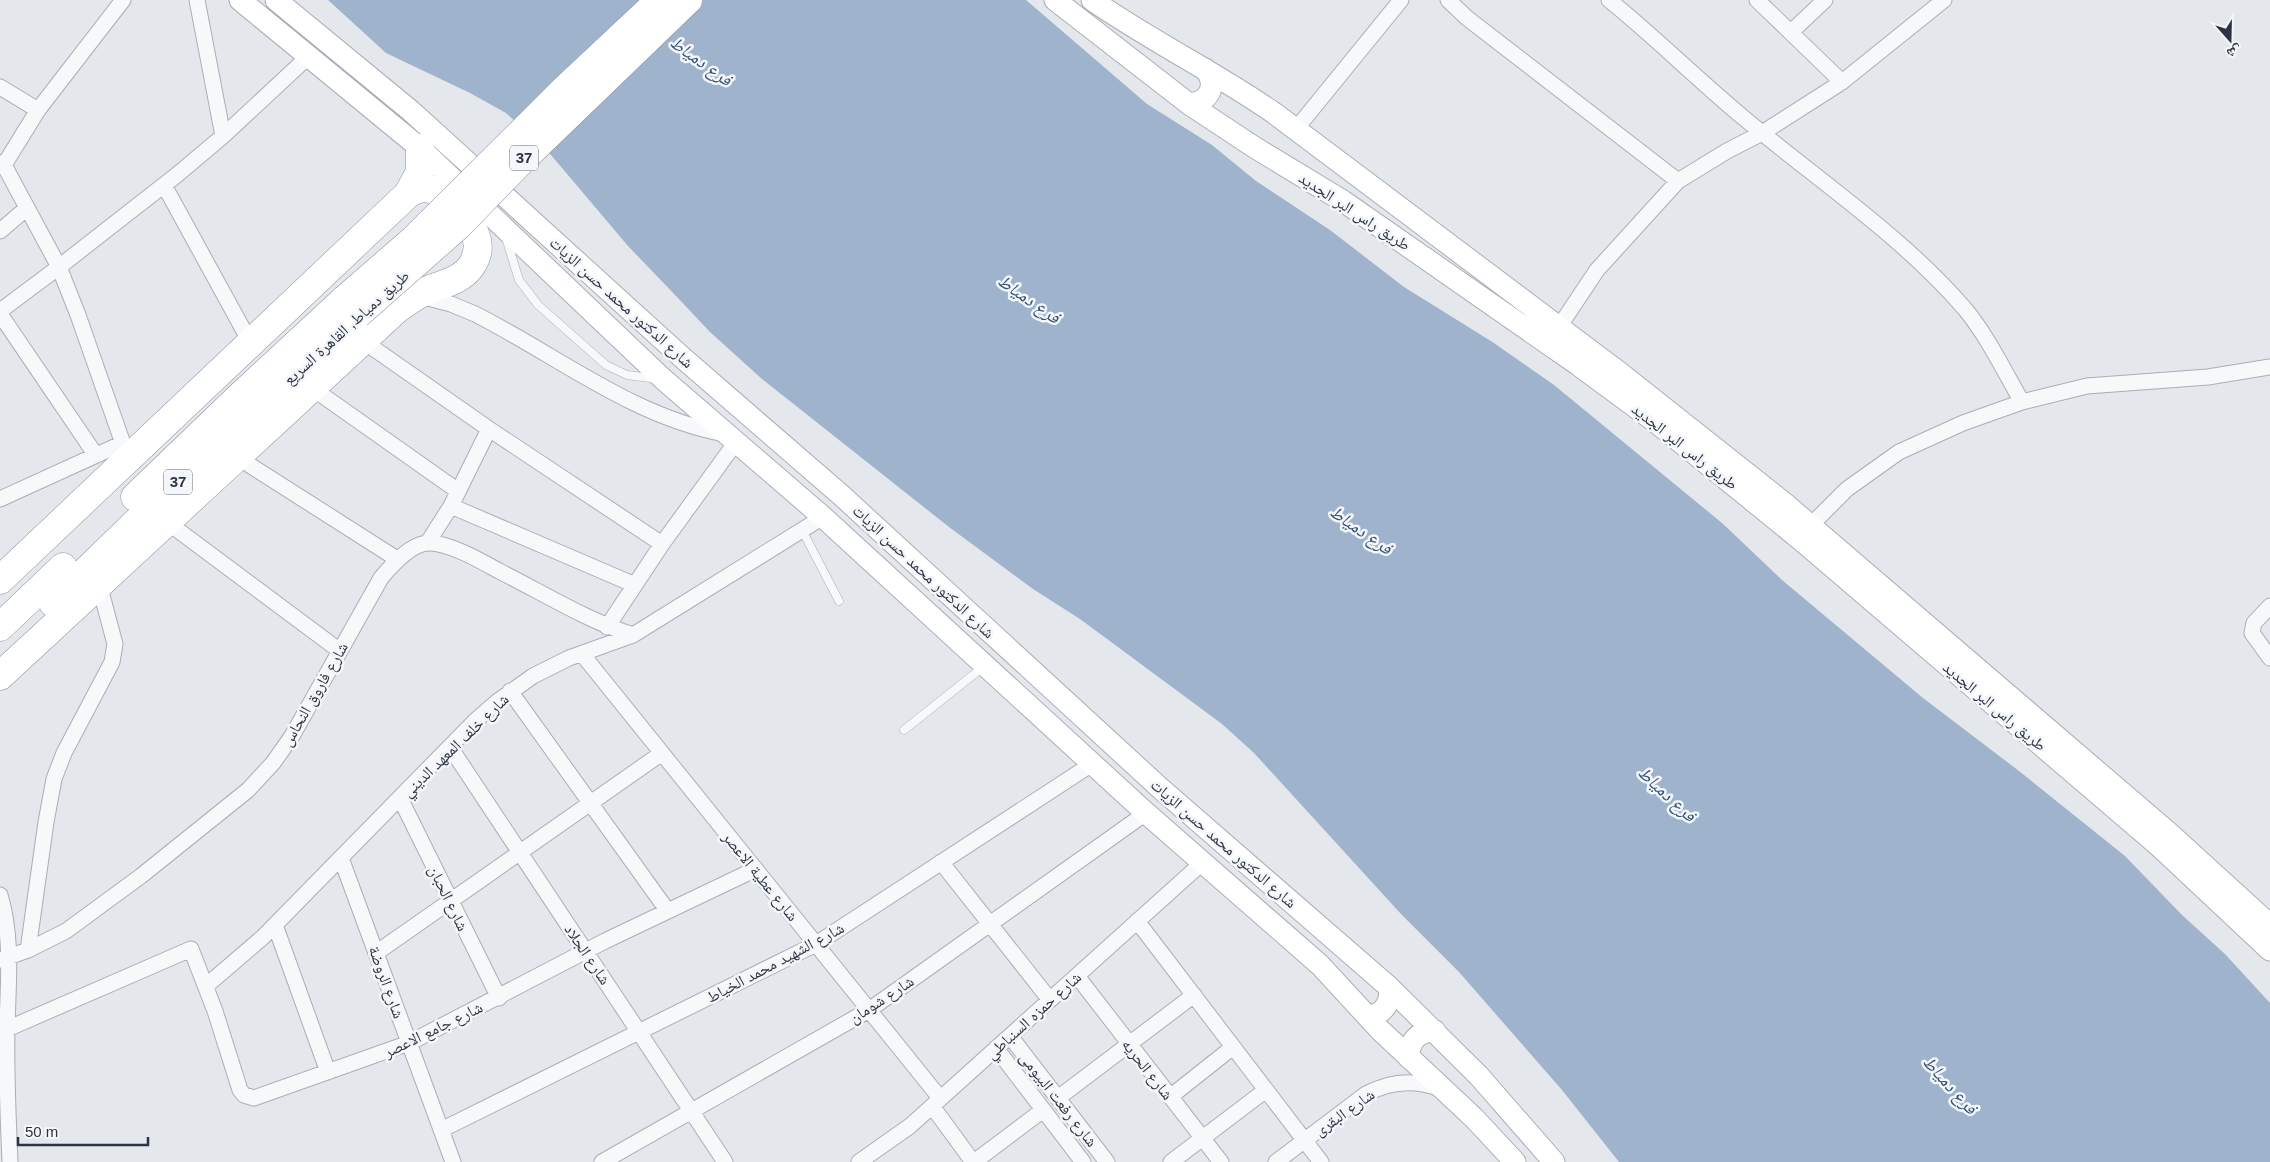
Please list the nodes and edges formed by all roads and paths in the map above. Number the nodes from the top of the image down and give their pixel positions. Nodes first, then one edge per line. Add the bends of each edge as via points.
1 (123, 0) edge
2 (197, 0) edge
3 (240, 0) edge
4 (276, 0) edge
5 (660, 0) edge
6 (688, 0) edge
7 (1055, 0) edge
8 (1092, 0) edge
9 (1401, 0) edge
10 (1448, 0) edge
11 (1609, 0) edge
12 (1757, 0) edge
13 (1825, 0) edge
14 (1944, 0) edge
15 (1791, 32) junction
16 (310, 55) junction
17 (1205, 69) junction
18 (1842, 82) junction
19 (0, 87) edge
20 (1189, 104) junction
21 (38, 110) junction
22 (1296, 129) junction
23 (1762, 133) junction
24 (223, 136) junction
25 (420, 148) junction
26 (2, 164) edge
27 (1678, 181) junction
28 (164, 185) junction
29 (408, 194) junction
30 (27, 208) junction
31 (501, 224) junction
32 (0, 231) edge
33 (59, 267) junction
34 (416, 296) junction
35 (352, 307) junction
36 (0, 312) edge
37 (1559, 327) junction
38 (363, 340) junction
39 (250, 342) junction
40 (2270, 367) edge
41 (663, 379) junction
42 (312, 388) junction
43 (2022, 402) junction
44 (489, 429) junction
45 (732, 438) junction
46 (126, 451) junction
47 (95, 454) junction
48 (237, 457) junction
49 (458, 491) junction
50 (0, 499) edge
51 (451, 506) junction
52 (823, 517) junction
53 (167, 522) junction
54 (1811, 525) junction
55 (802, 530) junction
56 (428, 542) junction
57 (662, 544) junction
58 (397, 559) junction
59 (0, 580) edge
60 (99, 584) junction
61 (635, 585) junction
62 (839, 601) dead end
63 (2270, 606) edge
64 (0, 627) edge
65 (607, 627) junction
66 (632, 635) junction
67 (0, 651) edge
68 (340, 651) junction
69 (582, 654) junction
70 (2270, 658) edge
71 (984, 665) junction
72 (0, 676) edge
73 (510, 691) junction
74 (904, 730) dead end
75 (450, 747) junction
76 (662, 753) junction
77 (1092, 764) junction
78 (400, 798) junction
79 (590, 804) junction
80 (1146, 813) junction
81 (520, 853) junction
82 (341, 858) junction
83 (941, 862) junction
84 (1202, 863) junction
85 (756, 869) junction
86 (0, 895) edge
87 (451, 901) junction
88 (666, 910) junction
89 (1137, 921) junction
90 (990, 924) junction
91 (275, 925) junction
92 (2270, 925) edge
93 (816, 944) junction
94 (28, 950) junction
95 (2270, 950) edge
96 (585, 951) junction
97 (376, 953) junction
98 (5, 959) edge
99 (1076, 976) junction
100 (206, 986) junction
101 (1389, 987) junction
102 (1194, 995) junction
103 (499, 998) junction
104 (1050, 1000) junction
105 (869, 1010) junction
106 (1368, 1017) junction
107 (7, 1029) junction
108 (640, 1031) junction
109 (1435, 1031) junction
110 (1010, 1036) junction
111 (409, 1044) junction
112 (1129, 1044) junction
113 (1233, 1047) junction
114 (996, 1048) junction
115 (1409, 1058) junction
116 (328, 1072) junction
117 (1266, 1090) junction
118 (1448, 1093) junction
119 (1170, 1097) junction
120 (1058, 1098) junction
121 (4, 1102) edge
122 (936, 1102) junction
123 (1043, 1110) junction
124 (691, 1111) junction
125 (441, 1130) junction
126 (1202, 1138) junction
127 (1304, 1140) junction
128 (1081, 1161) edge
129 (10, 1162) edge
130 (453, 1162) edge
131 (602, 1162) edge
132 (725, 1162) edge
133 (859, 1162) edge
134 (974, 1162) edge
135 (1108, 1162) edge
136 (1171, 1162) edge
137 (1220, 1162) edge
138 (1276, 1162) edge
139 (1321, 1162) edge
140 (1515, 1162) edge
141 (1554, 1162) edge

1 - 21 street
2 - 24 street
3 - 16 street, شارع الدكتور محمد حسن الزيات
4 - 101 street, شارع الدكتور محمد حسن الزيات via 410,111 684,359 841,495 1160,788
5 - 35 highway, طريق دمياط, القاهرة السريع / 37, bridge via 413,240
6 - 35 highway, طريق دمياط, القاهرة السريع / 37, bridge via 459,225
7 - 20 street, طريق راس البر الجديد
8 - 17 street, طريق راس البر الجديد
9 - 22 street
10 - 27 street
11 - 23 street
12 - 15 street
13 - 15 street
14 - 18 street
15 - 18 street
16 - 24 street
16 - 25 street, شارع الدكتور محمد حسن الزيات
17 - 20 street via 1212,84 1210,92 1206,99
17 - 22 street, طريق راس البر الجديد
18 - 23 street
19 - 21 street
20 - 95 street, طريق راس البر الجديد via 1343,201 1657,423 1801,540 2151,840
21 - 26 street
22 - 37 street, طريق راس البر الجديد
23 - 27 street
23 - 43 street via 1850,202 1942,283 1984,336
24 - 28 street
25 - 29 highway via 420,172
25 - 31 street, شارع الدكتور محمد حسن الزيات
26 - 30 street
27 - 37 street via 1597,270
28 - 33 street
28 - 39 street
29 - 34 highway via 421,188 440,192 470,222 477,238 476,255 468,270 454,280
29 - 39 highway
30 - 32 street
30 - 33 street
31 - 41 street, شارع الدكتور محمد حسن الزيات
31 - 41 lane via 516,274 538,305 611,368 639,378
33 - 36 street
33 - 46 street
34 - 38 highway
34 - 45 street via 451,304 475,314 653,413
35 - 64 highway, طريق دمياط, القاهرة السريع / 37 via 238,398
35 - 67 highway, طريق دمياط, القاهرة السريع / 37 via 18,637
36 - 47 street
37 - 54 street, طريق راس البر الجديد
38 - 42 highway
38 - 44 street
39 - 46 highway
40 - 43 street via 2208,377 2087,386
41 - 45 street, شارع الدكتور محمد حسن الزيات
42 - 48 highway
42 - 49 street
43 - 54 street via 1963,423 1899,452 1847,489
44 - 49 street
44 - 57 street
45 - 52 street, شارع الدكتور محمد حسن الزيات
45 - 57 street
46 - 47 street
46 - 59 highway
47 - 50 street
48 - 53 highway
48 - 58 street
49 - 51 street
51 - 56 street
51 - 61 street
52 - 55 street, شارع خلف المعهد الديني
52 - 71 street, شارع الدكتور محمد حسن الزيات
53 - 60 highway
53 - 68 street
54 - 92 street, طريق راس البر الجديد via 2169,832
55 - 62 lane
55 - 66 street, شارع خلف المعهد الديني
56 - 58 street, شارع فاروق النحاس
56 - 65 street via 481,561
57 - 61 street
58 - 68 street, شارع فاروق النحاس via 381,578
60 - 72 highway
60 - 94 street via 114,644 112,662 64,752 54,779
61 - 65 street
63 - 70 street via 2254,623 2252,633
65 - 66 street
66 - 69 street, شارع خلف المعهد الديني
68 - 94 street, شارع فاروق النحاس via 292,736 248,790 66,930
69 - 73 street, شارع خلف المعهد الديني via 544,670
69 - 76 street, شارع عطية الاعصر
71 - 74 lane
71 - 77 street, شارع الدكتور محمد حسن الزيات
73 - 75 street, شارع خلف المعهد الديني
73 - 79 street
75 - 78 street, شارع خلف المعهد الديني
75 - 81 street, شارع الجلاد
76 - 79 street
76 - 85 street, شارع عطية الاعصر
77 - 80 street, شارع الدكتور محمد حسن الزيات
77 - 83 street, شارع الشهيد محمد الخياط
78 - 82 street, شارع خلف المعهد الديني
78 - 87 street, شارع الحبان
79 - 81 street
79 - 88 street
80 - 84 street, شارع الدكتور محمد حسن الزيات
80 - 90 street, شارع شومان
81 - 87 street
81 - 96 street, شارع الجلاد
82 - 91 street, شارع خلف المعهد الديني
82 - 97 street, شارع الروضة
83 - 90 street
83 - 93 street, شارع الشهيد محمد الخياط
84 - 89 street, شارع حمزه السنباطي
84 - 106 street, شارع الدكتور محمد حسن الزيات via 1320,965
85 - 88 street, شارع جامع الاعصر
85 - 93 street, شارع عطية الاعصر
86 - 98 street via 6,923
87 - 97 street
87 - 103 street, شارع الحبان
88 - 96 street, شارع جامع الاعصر
89 - 99 street, شارع حمزه السنباطي
89 - 102 street
90 - 104 street
90 - 105 street, شارع شومان
91 - 100 street, شارع خلف المعهد الديني
91 - 116 street
93 - 105 street, شارع عطية الاعصر
93 - 108 street, شارع الشهيد محمد الخياط
94 - 98 street, شارع فاروق النحاس
96 - 103 street, شارع جامع الاعصر
96 - 108 street, شارع الجلاد
97 - 111 street, شارع الروضة
98 - 107 street
99 - 104 street, شارع حمزه السنباطي
99 - 112 street, شارع الحريه
100 - 107 street, شارع جامع الاعصر via 191,948
100 - 116 street, شارع جامع الاعصر via 244,1096 254,1098
101 - 106 street via 1390,998 1386,1007
101 - 109 street, شارع الدكتور محمد حسن الزيات
102 - 112 street
102 - 113 street
103 - 111 street, شارع جامع الاعصر
104 - 110 street, شارع حمزه السنباطي
105 - 122 street, شارع عطية الاعصر
105 - 124 street, شارع شومان
106 - 115 street, شارع الدكتور محمد حسن الزيات
107 - 121 street
108 - 124 street, شارع الجلاد
108 - 125 street, شارع الشهيد محمد الخياط
109 - 115 street via 1424,1032 1415,1038
109 - 141 street, شارع الدكتور محمد حسن الزيات
110 - 114 street, شارع حمزه السنباطي
110 - 120 street, شارع رفعت البيومى
111 - 116 street, شارع جامع الاعصر
111 - 125 street, شارع الروضة
112 - 119 street, شارع الحريه
112 - 120 street
113 - 117 street
113 - 119 street
114 - 122 street, شارع حمزه السنباطي
114 - 123 street, شارع رفعت البيومى
115 - 118 street, شارع الدكتور محمد حسن الزيات
117 - 126 street
117 - 127 street
118 - 127 street, شارع البقرى via 1434,1086 1411,1082 1380,1087
118 - 140 street, شارع الدكتور محمد حسن الزيات
119 - 126 street, شارع الحريه
120 - 135 street, شارع رفعت البيومى
121 - 129 street
122 - 133 street, شارع حمزه السنباطي via 894,1138
122 - 134 street, شارع عطية الاعصر
123 - 128 street, شارع رفعت البيومى
123 - 134 street
124 - 131 street, شارع شومان
124 - 132 street, شارع الجلاد
125 - 130 street, شارع الروضة
126 - 136 street
126 - 137 street, شارع الحريه
127 - 138 street, شارع البقرى
127 - 139 street

